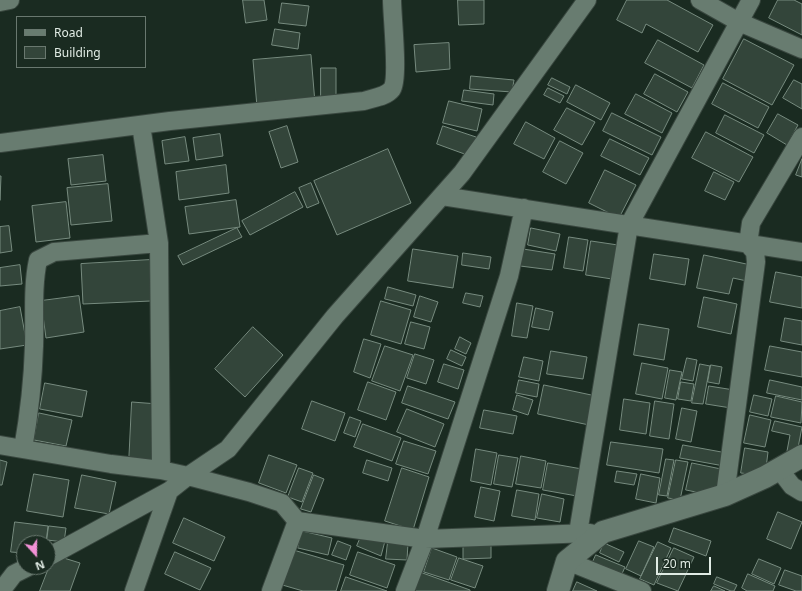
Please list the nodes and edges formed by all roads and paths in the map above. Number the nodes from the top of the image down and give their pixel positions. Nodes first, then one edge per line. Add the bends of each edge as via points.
1 (10, 0) edge
2 (392, 0) edge
3 (587, 0) edge
4 (700, 0) edge
5 (751, 0) edge
6 (0, 2) edge
7 (739, 22) junction
8 (802, 49) edge
9 (141, 125) junction
10 (802, 137) edge
11 (0, 142) edge
12 (442, 196) junction
13 (524, 208) junction
14 (629, 225) junction
15 (159, 243) junction
16 (748, 244) junction
17 (802, 252) edge
18 (0, 445) edge
19 (23, 449) junction
20 (802, 456) edge
21 (779, 469) junction
22 (162, 470) junction
23 (188, 476) junction
24 (169, 491) junction
25 (802, 492) edge
26 (725, 495) junction
27 (297, 521) junction
28 (603, 532) junction
29 (578, 533) junction
30 (425, 539) junction
31 (56, 552) edge
32 (567, 561) junction
33 (14, 571) edge
34 (1, 591) edge
35 (134, 591) edge
36 (271, 591) edge
37 (405, 591) edge
38 (558, 591) edge
39 (642, 591) edge

1 - 6 street
2 - 9 street via 394,81 392,89 382,96 364,101
3 - 12 street via 462,173
4 - 7 street
5 - 7 street
7 - 8 street
7 - 14 street
9 - 11 street
9 - 15 street
10 - 16 street via 751,223
12 - 13 street
12 - 23 street via 335,316 228,449
13 - 14 street
13 - 30 street via 509,276
14 - 16 street
14 - 29 street
15 - 19 street via 54,252 38,260 34,277 34,346 30,406
15 - 22 street
16 - 17 street
16 - 26 street via 755,252 756,262
18 - 19 street
19 - 22 street
20 - 21 street
21 - 25 street via 792,486
21 - 26 street
22 - 23 street
23 - 24 street
23 - 27 street via 282,503
24 - 31 street
24 - 35 street
26 - 28 street
27 - 30 street
27 - 36 street
28 - 29 street
28 - 32 street
29 - 30 street
30 - 37 street
32 - 38 street
32 - 39 street
33 - 34 street

